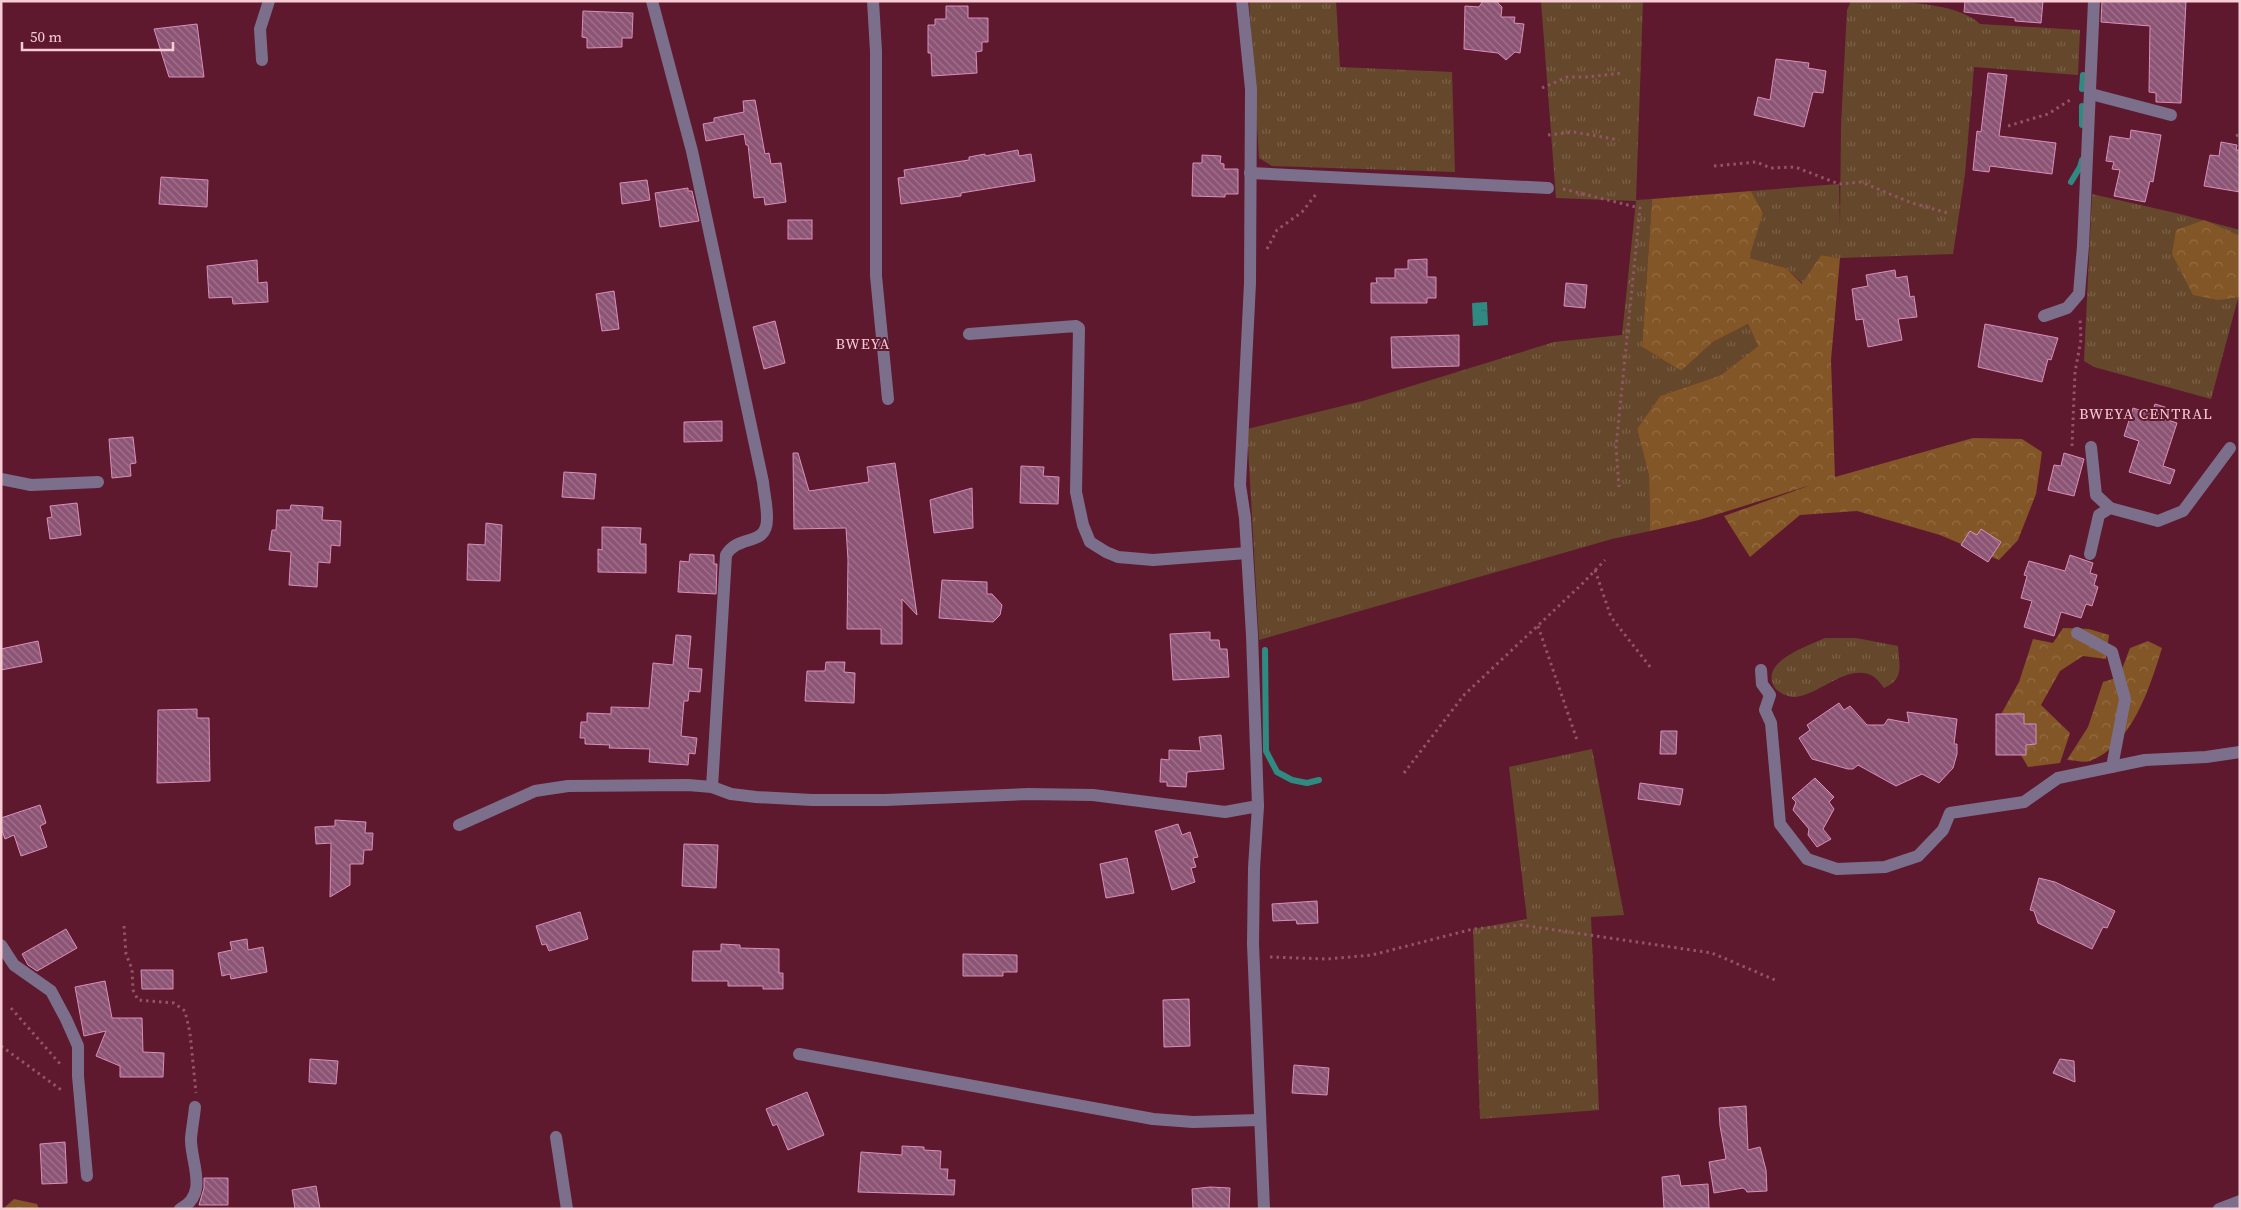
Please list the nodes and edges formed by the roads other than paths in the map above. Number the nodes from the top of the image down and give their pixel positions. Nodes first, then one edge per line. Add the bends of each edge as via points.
1 (268, 1) edge
2 (652, 1) edge
3 (873, 1) edge
4 (1242, 1) edge
5 (2094, 1) edge
6 (262, 60) dead end
7 (2091, 90) junction
8 (2171, 115) dead end
9 (1250, 173) junction
10 (1548, 188) road end
11 (2044, 316) dead end
12 (969, 334) dead end
13 (888, 399) dead end
14 (2091, 447) dead end
15 (2230, 448) dead end
16 (1, 479) edge
17 (98, 482) dead end
18 (2110, 508) junction
19 (1247, 553) junction
20 (2090, 554) dead end
21 (2077, 633) dead end
22 (1761, 670) dead end
23 (2240, 752) edge
24 (2112, 767) junction
25 (712, 787) junction
26 (1258, 806) junction
27 (459, 826) dead end
28 (1, 945) edge
29 (799, 1054) dead end
30 (195, 1107) road end
31 (1259, 1120) junction
32 (556, 1137) dead end
33 (87, 1176) dead end
34 (2240, 1201) edge
35 (180, 1209) edge
36 (567, 1209) edge
37 (1264, 1209) edge
38 (2219, 1209) edge

1 - 6 street via 260,28
2 - 25 street via 692,151 768,518 761,536 735,544 726,555
3 - 13 street via 876,276
4 - 9 street via 1251,90
5 - 7 street
7 - 8 street
7 - 11 street via 2079,294 2067,308
9 - 10 street
9 - 19 street via 1249,291 1240,485
12 - 19 street via 1053,326 1079,328 1076,492 1090,542 1118,556 1153,560
14 - 18 street via 2096,495
15 - 18 street via 2183,511 2158,520
16 - 17 street via 30,485
18 - 20 street via 2099,515
19 - 26 street
21 - 24 street via 2112,652 2126,699
22 - 24 street via 1762,684 1770,695 1765,710 1771,723 1780,824 1807,859 1837,869 1885,867 1918,856 1943,830 1950,813 2024,802 2058,778
23 - 24 street via 2206,758 2145,760
25 - 26 street via 756,798 885,800 1050,794 1093,795 1225,812
25 - 27 street via 545,788
26 - 31 street via 1254,957
28 - 33 street via 14,965 51,992 78,1046 78,1084
29 - 31 street via 1153,1118 1192,1122
30 - 35 street via 191,1140 196,1167 195,1195
31 - 37 street
32 - 36 street
34 - 38 street

